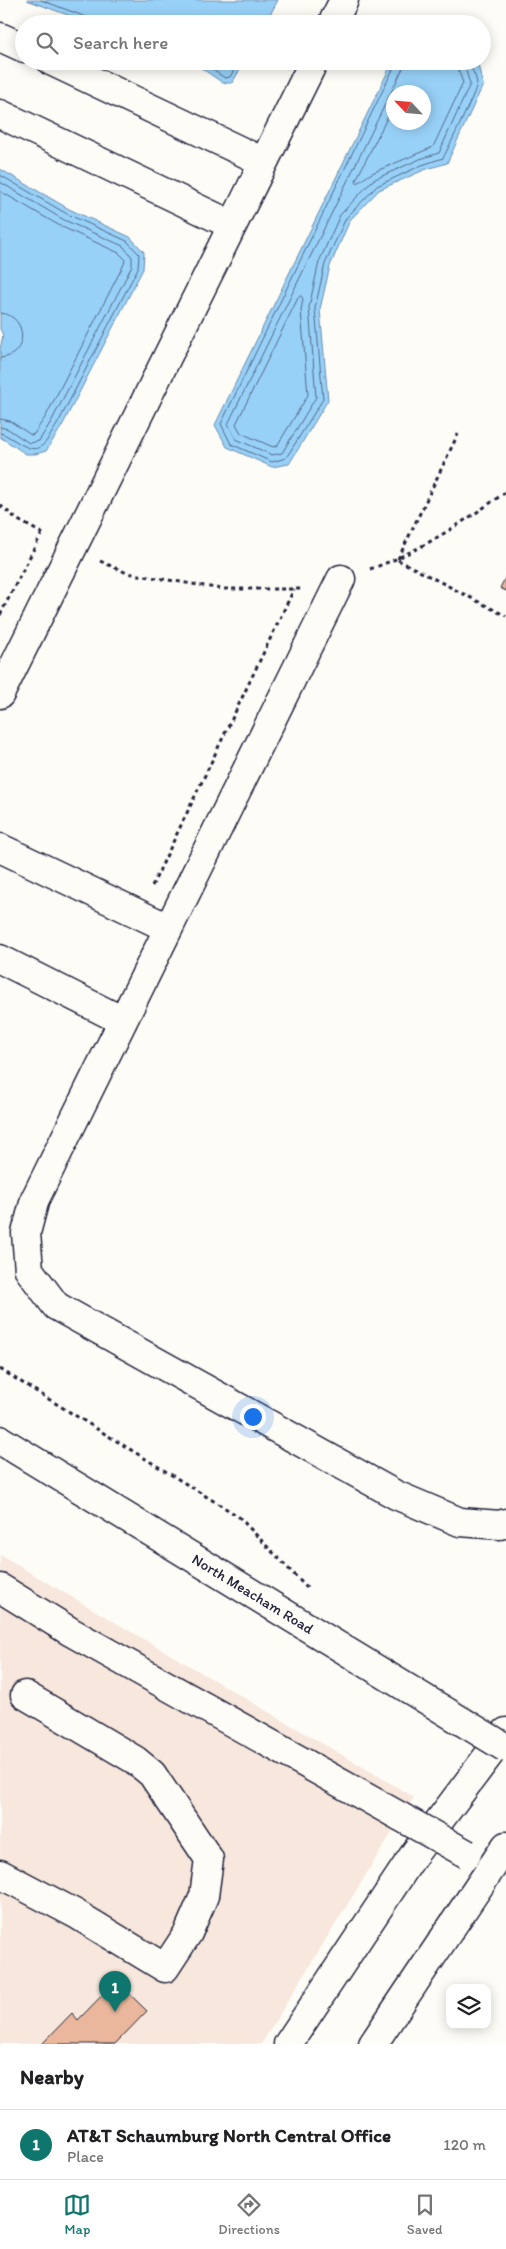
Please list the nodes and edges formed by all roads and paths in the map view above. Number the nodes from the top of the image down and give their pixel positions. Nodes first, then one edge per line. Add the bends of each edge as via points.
1 (344, 0) edge
2 (336, 15) edge
3 (0, 37) edge
4 (15, 44) edge
5 (70, 70) edge
6 (310, 70) edge
7 (0, 114) edge
8 (264, 162) junction
9 (232, 225) junction
10 (458, 434) dead end
11 (506, 492) edge
12 (0, 506) edge
13 (42, 533) junction
14 (72, 549) junction
15 (398, 560) junction
16 (342, 579) junction
17 (294, 589) junction
18 (0, 615) edge
19 (506, 616) edge
20 (0, 694) edge
21 (0, 848) edge
22 (138, 914) junction
23 (168, 928) junction
24 (0, 959) edge
25 (123, 1021) junction
26 (0, 1369) edge
27 (0, 1440) edge
28 (506, 1523) edge
29 (0, 1588) edge
30 (308, 1590) dead end
31 (25, 1695) dead end
32 (506, 1732) edge
33 (506, 1748) edge
34 (501, 1863) edge
35 (0, 1874) edge
36 (288, 2044) edge
37 (373, 2044) edge

1 - 2 main road
3 - 4 main road
5 - 8 main road
6 - 8 main road
7 - 9 main road
8 - 9 main road
9 - 14 main road
10 - 15 path
11 - 15 path via 454,529
12 - 13 path
13 - 14 path
13 - 18 path
14 - 17 path via 137,574 222,589
14 - 20 main road
15 - 16 path
15 - 19 path
16 - 17 path via 314,589
16 - 23 main road
17 - 22 path
21 - 22 main road
22 - 23 main road
23 - 25 main road
24 - 25 main road
25 - 28 main road via 35,1199 26,1233 29,1270 56,1306 396,1495 460,1522
26 - 30 path via 238,1516
27 - 33 main road, North Meacham Road, bridge
29 - 34 main road, bridge via 71,1632 468,1854
31 - 35 main road via 136,1760 152,1774 209,1859 204,1896 188,1934 165,1968 76,1914
32 - 36 main road via 415,1853
34 - 37 main road

